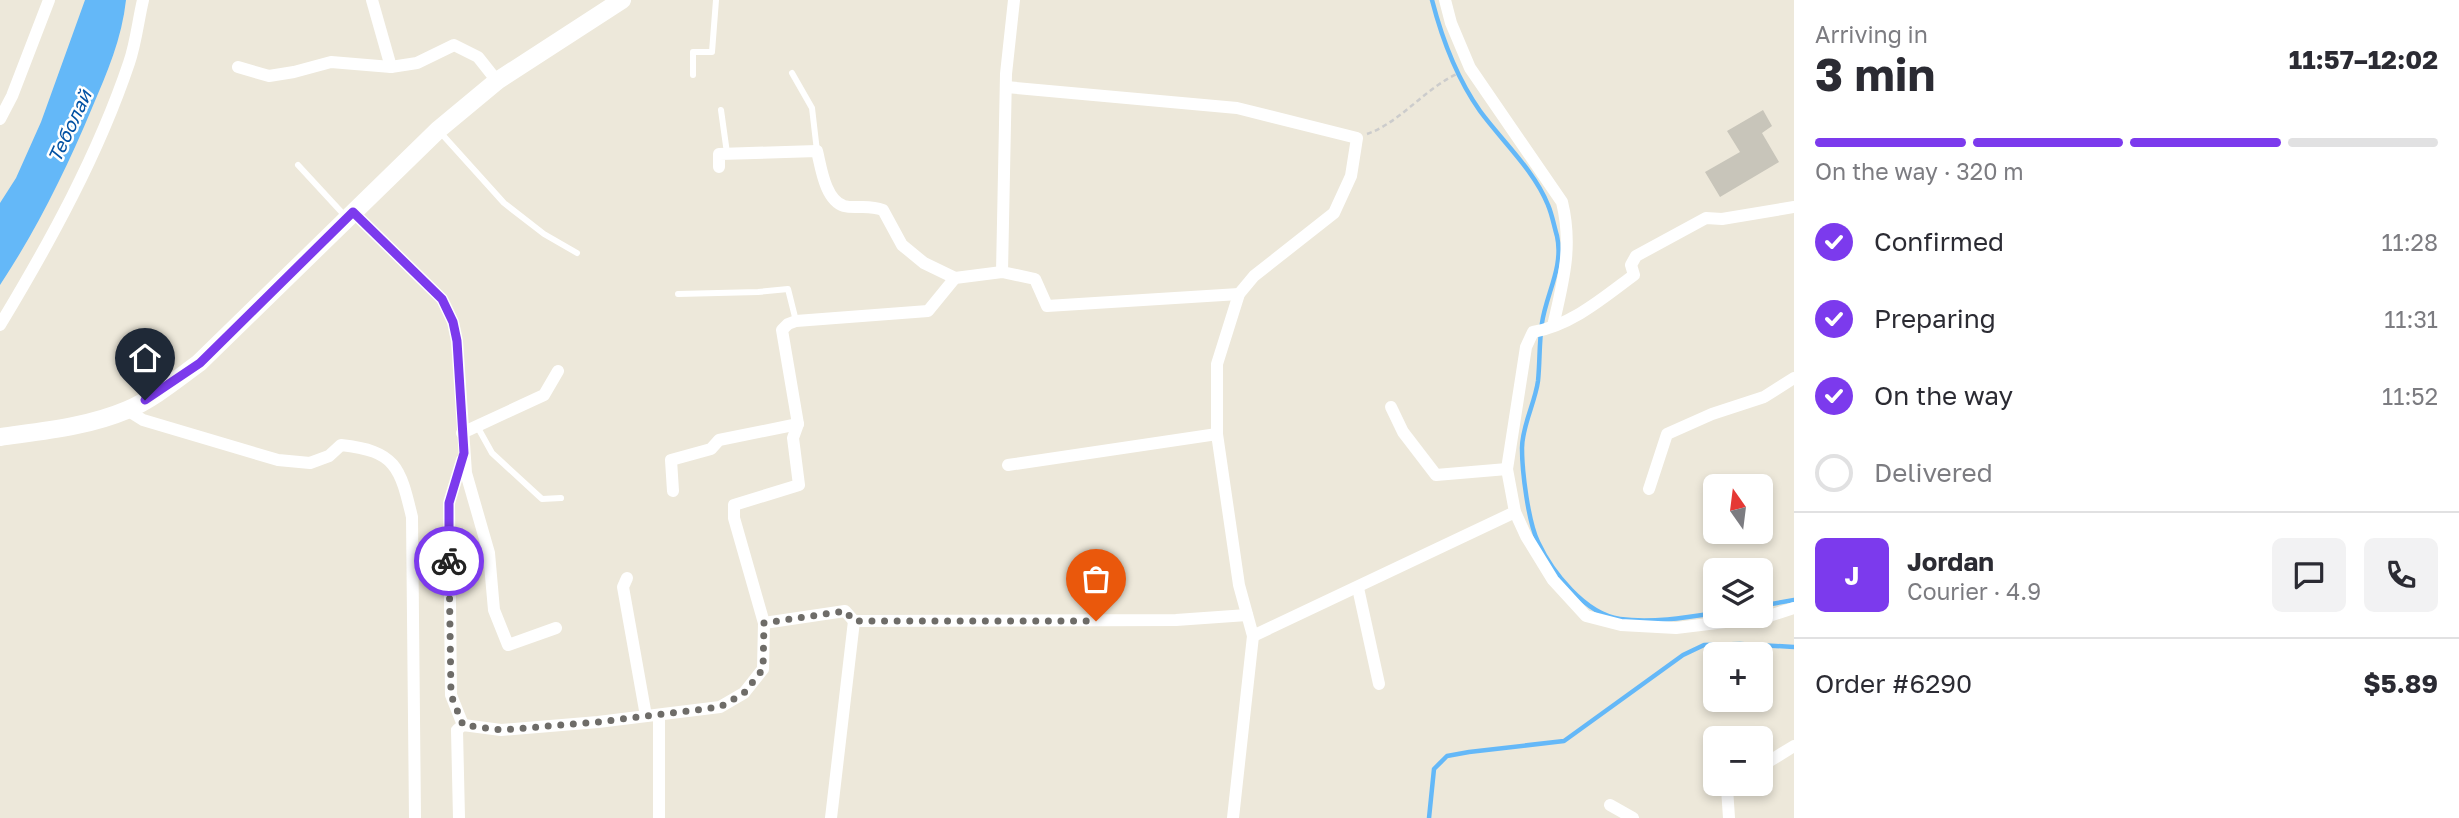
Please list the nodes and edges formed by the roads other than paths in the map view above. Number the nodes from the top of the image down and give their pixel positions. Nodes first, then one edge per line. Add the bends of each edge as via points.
1 (49, 0) edge
2 (142, 0) edge
3 (372, 0) edge
4 (622, 0) edge
5 (716, 0) edge
6 (1014, 0) edge
7 (1445, 0) edge
8 (391, 66) junction
9 (237, 67) dead end
10 (792, 73) dead end
11 (693, 75) dead end
12 (498, 81) junction
13 (1006, 87) junction
14 (721, 110) dead end
15 (0, 119) edge
16 (438, 130) junction
17 (817, 151) junction
18 (727, 153) junction
19 (298, 165) dead end
20 (719, 167) dead end
21 (1794, 207) edge
22 (350, 215) junction
23 (577, 253) dead end
24 (1002, 272) junction
25 (955, 278) junction
26 (1239, 293) junction
27 (678, 294) dead end
28 (796, 321) junction
29 (0, 325) edge
30 (1544, 329) junction
31 (558, 371) dead end
32 (1794, 378) edge
33 (1391, 407) dead end
34 (127, 410) junction
35 (797, 424) junction
36 (477, 426) junction
37 (462, 433) junction
38 (1217, 434) junction
39 (0, 437) edge
40 (464, 453) junction
41 (1008, 465) dead end
42 (1507, 469) junction
43 (1649, 489) dead end
44 (673, 491) dead end
45 (561, 498) dead end
46 (1516, 512) junction
47 (627, 578) dead end
48 (1358, 588) junction
49 (1794, 608) edge
50 (1247, 615) junction
51 (854, 621) junction
52 (764, 623) junction
53 (556, 628) dead end
54 (1252, 636) junction
55 (1379, 684) dead end
56 (659, 715) junction
57 (646, 716) junction
58 (463, 725) junction
59 (1794, 746) edge
60 (1773, 759) edge
61 (1728, 796) edge
62 (1610, 806) dead end
63 (415, 818) edge
64 (459, 818) edge
65 (659, 818) edge
66 (831, 818) edge
67 (1233, 818) edge
68 (1633, 818) edge
69 (1729, 818) edge

1 - 15 street
2 - 29 street via 130,61 99,142
3 - 8 street
4 - 12 street
5 - 11 lane via 712,52 693,52
6 - 13 street
7 - 30 street via 1470,68 1562,202 1568,226 1566,265
8 - 9 street via 331,62 269,76
8 - 12 street via 417,63 454,45 478,57
10 - 17 lane via 812,108
12 - 16 street
13 - 24 street
13 - 26 street via 1237,108 1357,138 1351,176 1334,213
14 - 18 lane
16 - 22 street
16 - 23 lane via 504,203
17 - 18 street
17 - 25 street via 834,199 843,206 871,205 883,210 902,244 923,262
18 - 20 street via 719,153
19 - 22 lane
21 - 30 street via 1706,218 1636,256 1631,265 1634,275 1588,310
22 - 34 street via 200,363
22 - 37 street via 442,299 457,341
24 - 25 street
24 - 26 street via 1035,279 1047,306
25 - 28 street via 928,311
26 - 38 street via 1217,364
27 - 28 lane via 788,289
28 - 35 street via 782,330
30 - 42 street via 1526,347
31 - 36 street via 544,395
32 - 43 street via 1764,397 1667,434
33 - 42 street via 1403,432 1436,475
34 - 39 street via 68,427
34 - 63 street via 143,420 278,460 310,463 341,445 366,448 396,466 412,517
35 - 44 street via 719,440 711,449 671,460
35 - 52 street via 793,438 799,485 734,505
36 - 37 street
36 - 45 lane via 492,453 542,499
37 - 40 street
38 - 41 street
38 - 50 street
40 - 53 street via 489,552 494,610 508,645
40 - 58 street via 449,503 451,695
42 - 46 street
46 - 48 street
46 - 49 street via 1553,580 1586,616 1622,625 1676,628 1766,617
47 - 57 street via 623,587
48 - 54 street
48 - 55 street
50 - 51 street via 1176,620
50 - 54 street
51 - 52 street via 845,611
51 - 66 street
52 - 56 street via 763,669 744,693 720,707
54 - 67 street
56 - 57 street
56 - 65 street
57 - 58 street via 501,730
58 - 64 street via 457,730
59 - 60 street
61 - 69 street
62 - 68 street

